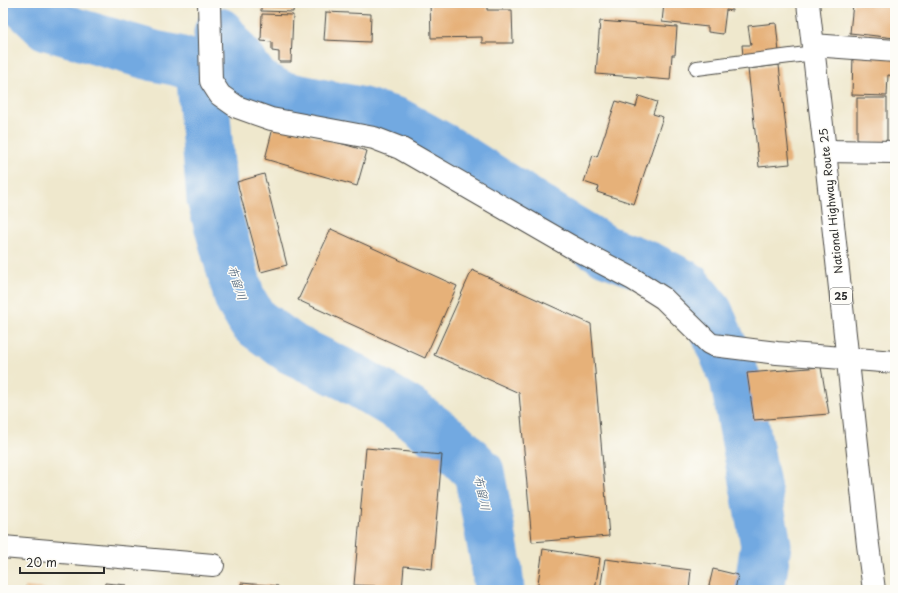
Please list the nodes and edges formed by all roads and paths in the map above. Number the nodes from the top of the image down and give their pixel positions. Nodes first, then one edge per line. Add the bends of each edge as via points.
1 (209, 3) edge
2 (808, 3) edge
3 (814, 49) junction
4 (895, 51) edge
5 (697, 68) dead end
6 (825, 151) junction
7 (895, 152) edge
8 (848, 359) junction
9 (895, 362) edge
10 (3, 547) edge
11 (213, 565) dead end
12 (874, 590) edge

1 - 8 main road via 211,81 220,95 237,108 271,119 374,138 400,148 663,298 709,343 777,353
2 - 3 main road, National Highway Route 25 / 25
3 - 4 main road
3 - 5 lane
3 - 6 main road, National Highway Route 25 / 25
6 - 7 main road
6 - 8 main road, National Highway Route 25 / 25
8 - 9 main road
8 - 12 main road, National Highway Route 25 / 25
10 - 11 main road

